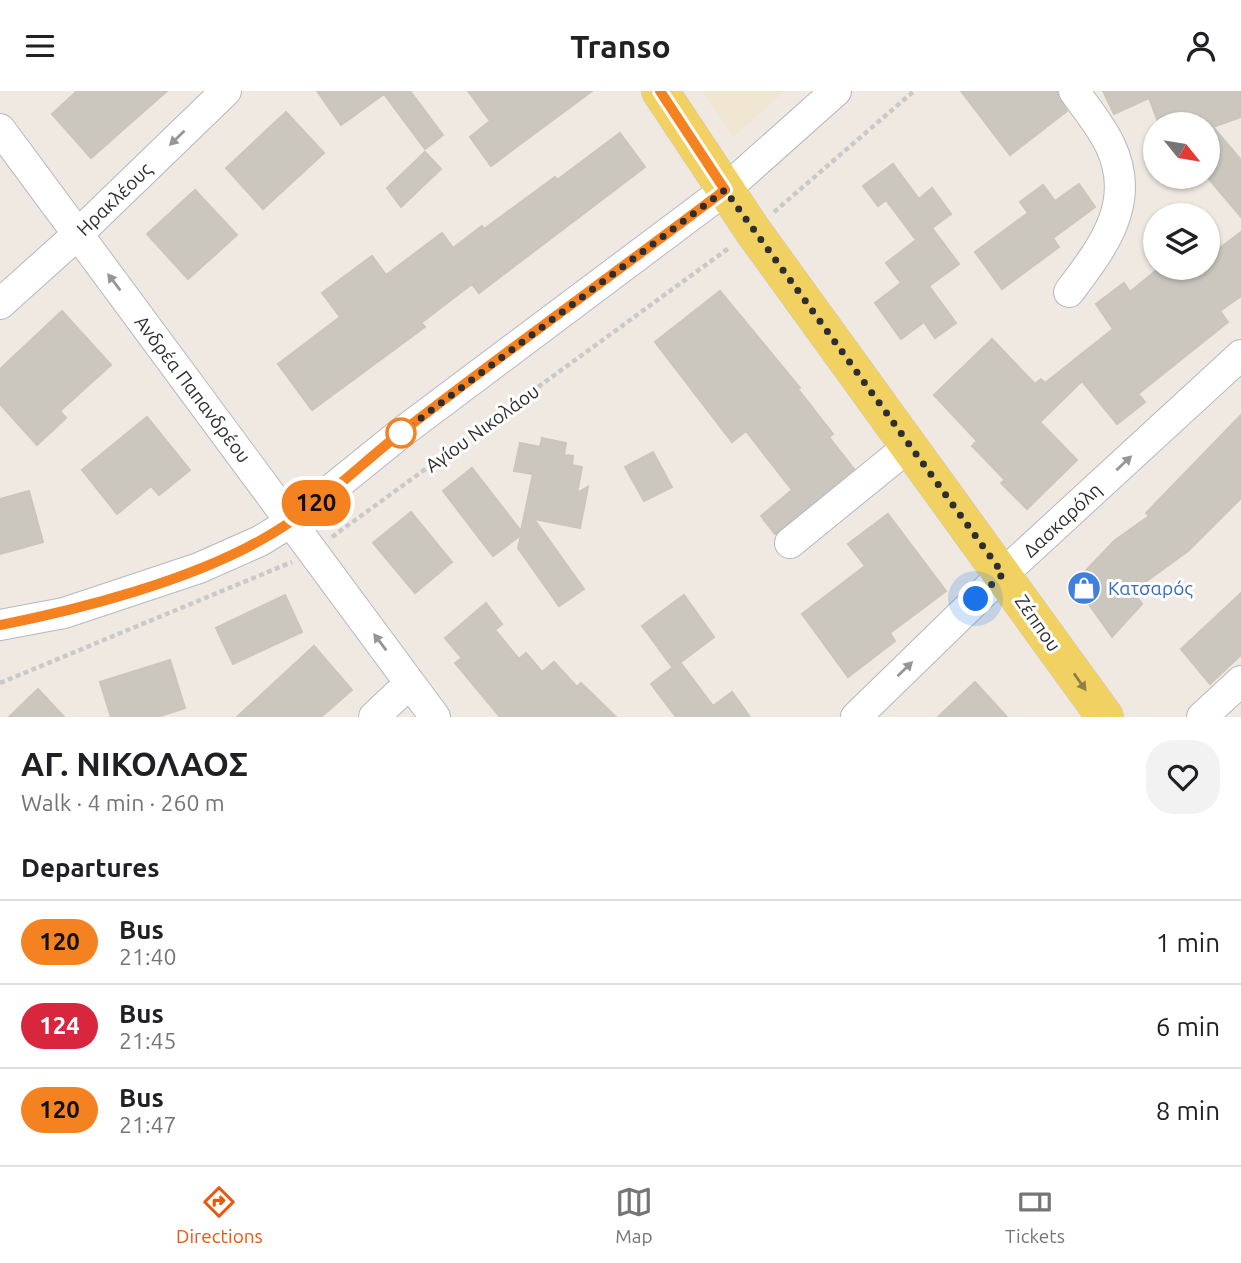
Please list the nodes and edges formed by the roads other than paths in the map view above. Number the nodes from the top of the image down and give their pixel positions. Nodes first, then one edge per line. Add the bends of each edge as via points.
1 (226, 91) edge
2 (660, 91) edge
3 (836, 91) edge
4 (1074, 91) edge
5 (0, 129) edge
6 (725, 190) junction
7 (78, 234) junction
8 (1069, 292) dead end
9 (0, 304) edge
10 (1241, 355) edge
11 (908, 447) junction
12 (291, 522) junction
13 (790, 543) dead end
14 (1003, 574) junction
15 (0, 625) edge
16 (1241, 681) edge
17 (410, 683) junction
18 (374, 717) edge
19 (435, 717) edge
20 (856, 717) edge
21 (1105, 717) edge
22 (1202, 717) edge

1 -> 7 street, Ηρακλέους
2 - 6 main road, Ζέππου
3 - 6 street
4 - 8 street via 1111,147 1119,185 1114,224
5 - 7 street, Ανδρέα Παπανδρέου
6 - 11 main road, Ζέππου
6 - 12 street via 401,433
7 - 9 street, Ηρακλέους
12 -> 7 street, Ανδρέα Παπανδρέου
14 -> 10 street, Δασκαρόλη
11 - 13 street
11 - 14 main road, Ζέππου
12 - 15 street via 199,568 64,613
17 -> 12 street, Ανδρέα Παπανδρέου
20 -> 14 street, Δασκαρόλη
14 -> 21 main road, Ζέππου
16 - 22 street
17 - 18 street
17 - 19 street, Ανδρέα Παπανδρέου

